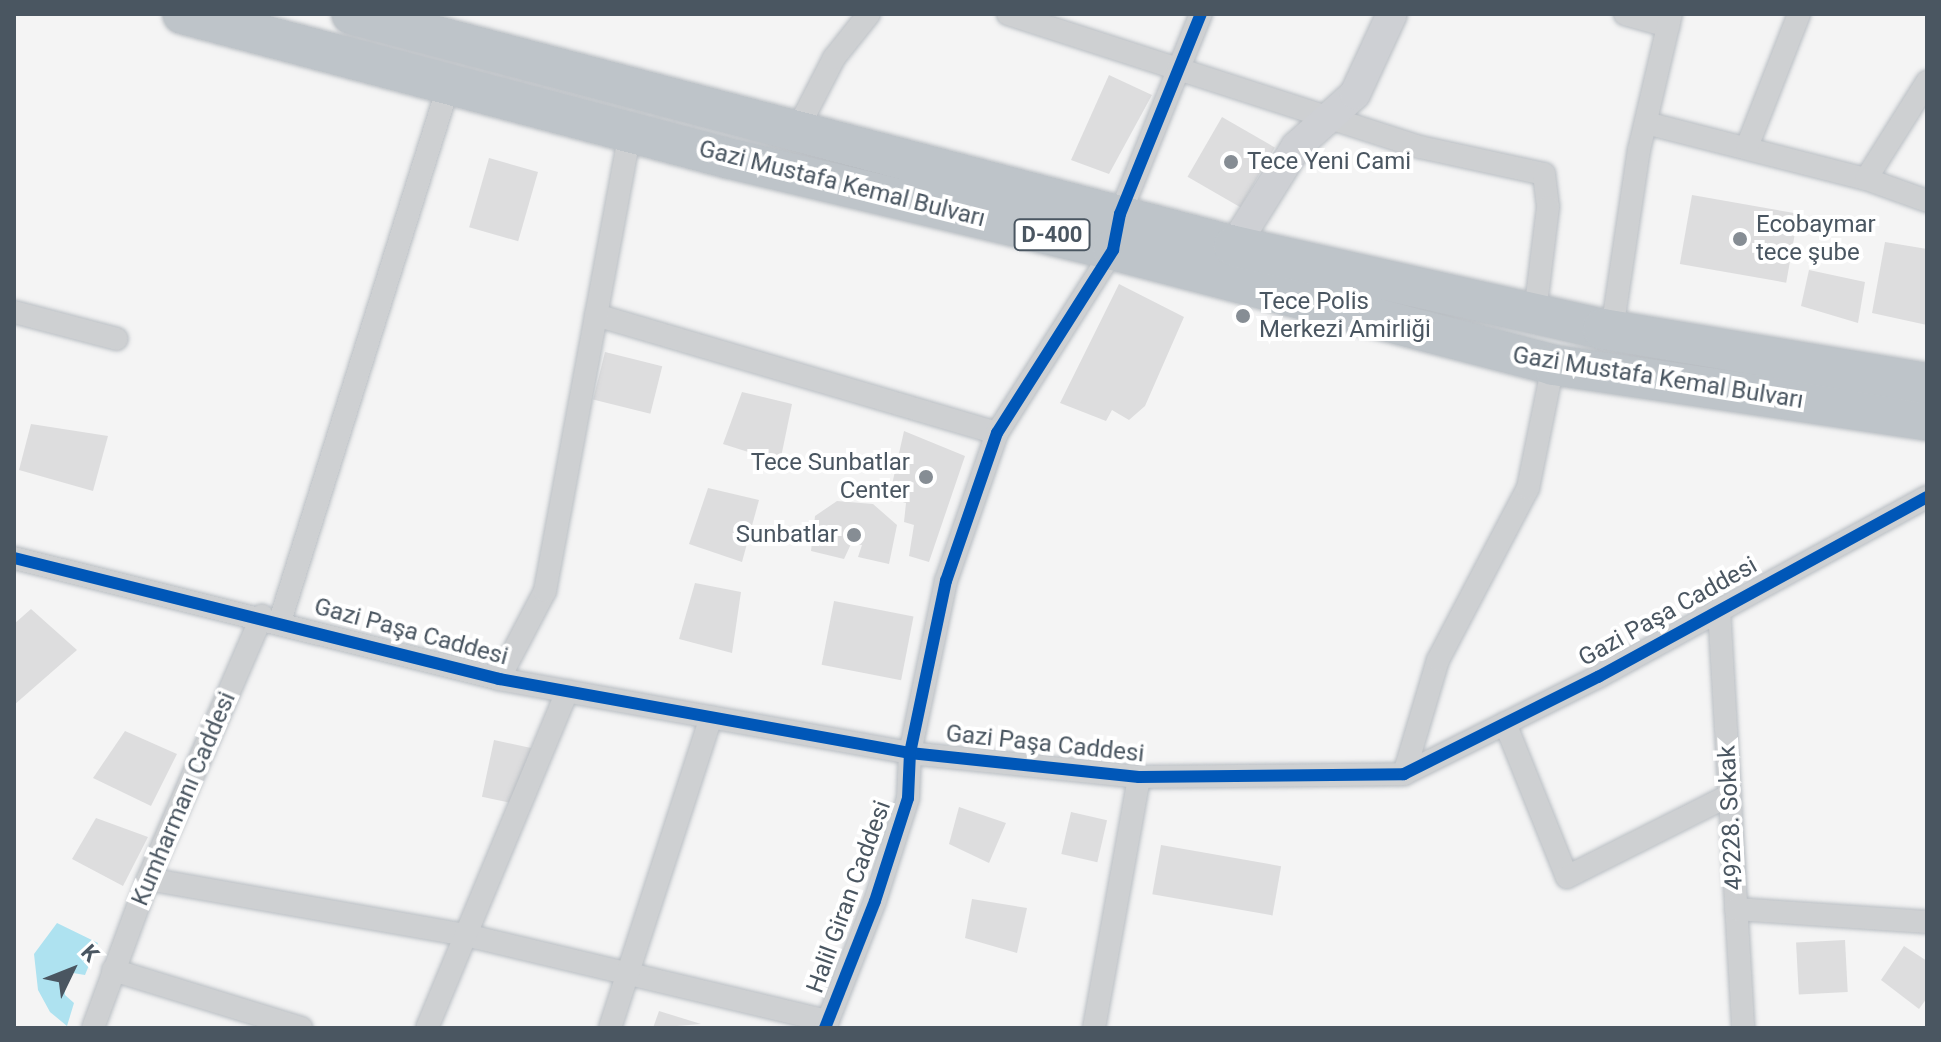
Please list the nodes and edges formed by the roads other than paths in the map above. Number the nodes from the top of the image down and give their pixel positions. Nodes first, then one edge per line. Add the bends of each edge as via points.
1 (183, 14) edge
2 (352, 14) edge
3 (869, 14) edge
4 (1008, 14) edge
5 (1201, 14) edge
6 (1392, 14) edge
7 (1625, 14) edge
8 (1799, 14) edge
9 (397, 20) edge
10 (1669, 20) edge
11 (1174, 70) junction
12 (1927, 82) edge
13 (449, 84) junction
14 (1327, 119) junction
15 (1646, 123) junction
16 (797, 130) junction
17 (630, 132) junction
18 (1747, 147) junction
19 (1866, 179) junction
20 (1927, 201) edge
21 (1116, 232) junction
22 (1234, 246) junction
23 (14, 312) edge
24 (1535, 313) junction
25 (596, 315) junction
26 (1612, 330) junction
27 (117, 339) dead end
28 (1553, 365) junction
29 (1927, 383) edge
30 (1927, 420) edge
31 (997, 433) junction
32 (1927, 497) edge
33 (14, 558) edge
34 (1719, 608) junction
35 (271, 618) junction
36 (499, 679) junction
37 (567, 691) junction
38 (711, 717) junction
39 (1505, 723) junction
40 (910, 753) junction
41 (1404, 774) junction
42 (1139, 777) junction
43 (1730, 795) junction
44 (148, 879) junction
45 (1736, 909) junction
46 (1927, 922) edge
47 (466, 935) junction
48 (113, 970) junction
49 (629, 970) junction
50 (826, 1024) edge
51 (93, 1028) edge
52 (301, 1028) edge
53 (427, 1028) edge
54 (610, 1028) edge
55 (1094, 1028) edge
56 (1743, 1028) edge

1 - 13 highway, Gazi Mustafa Kemal Bulvarı / D-400
2 - 9 highway, Gazi Mustafa Kemal Bulvarı / D-400
3 - 16 street via 834,58
4 - 11 street
5 - 11 street, Halil Giran Caddesi
6 - 14 street via 1355,94
7 - 10 street
8 - 18 street
9 - 16 highway, Gazi Mustafa Kemal Bulvarı / D-400
10 - 15 street
11 - 14 street
11 - 21 street, Halil Giran Caddesi
12 - 19 street
13 - 17 highway, Gazi Mustafa Kemal Bulvarı / D-400
13 - 35 street, Kumharmanı Caddesi
14 - 22 street via 1296,147
14 - 24 street via 1420,147 1544,174 1548,207
15 - 18 street
15 - 26 street
16 - 21 highway, Gazi Mustafa Kemal Bulvarı / D-400
17 - 21 highway, Gazi Mustafa Kemal Bulvarı / D-400
17 - 25 street
18 - 19 street
19 - 20 street
21 - 22 highway, Gazi Mustafa Kemal Bulvarı / D-400
21 - 28 highway, Gazi Mustafa Kemal Bulvarı / D-400
21 - 31 street, Halil Giran Caddesi
22 - 24 highway, Gazi Mustafa Kemal Bulvarı / D-400
23 - 27 street
24 - 26 highway, Gazi Mustafa Kemal Bulvarı / D-400
25 - 31 street
25 - 36 street via 545,591
26 - 29 highway, Gazi Mustafa Kemal Bulvarı / D-400
28 - 30 highway, Gazi Mustafa Kemal Bulvarı / D-400
28 - 41 street via 1528,488 1438,660
31 - 40 street, Halil Giran Caddesi via 946,581
32 - 34 street, Gazi Paşa Caddesi
33 - 35 street, Gazi Paşa Caddesi
34 - 39 street, Gazi Paşa Caddesi
34 - 43 street, 49228. Sokak
35 - 36 street, Gazi Paşa Caddesi
35 - 44 street, Kumharmanı Caddesi
36 - 37 street, Gazi Paşa Caddesi
37 - 38 street, Gazi Paşa Caddesi
37 - 47 street
38 - 40 street, Gazi Paşa Caddesi
38 - 49 street
39 - 41 street, Gazi Paşa Caddesi
39 - 43 street via 1567,877
40 - 42 street, Gazi Paşa Caddesi
40 - 50 street, Halil Giran Caddesi via 908,798 875,901
41 - 42 street, Gazi Paşa Caddesi
42 - 55 street
43 - 45 street, 49228. Sokak
44 - 47 street
44 - 48 street, Kumharmanı Caddesi
45 - 46 street
45 - 56 street, 49228. Sokak
47 - 49 street
47 - 53 street
48 - 51 street, Kumharmanı Caddesi
48 - 52 street
49 - 50 street
49 - 54 street

